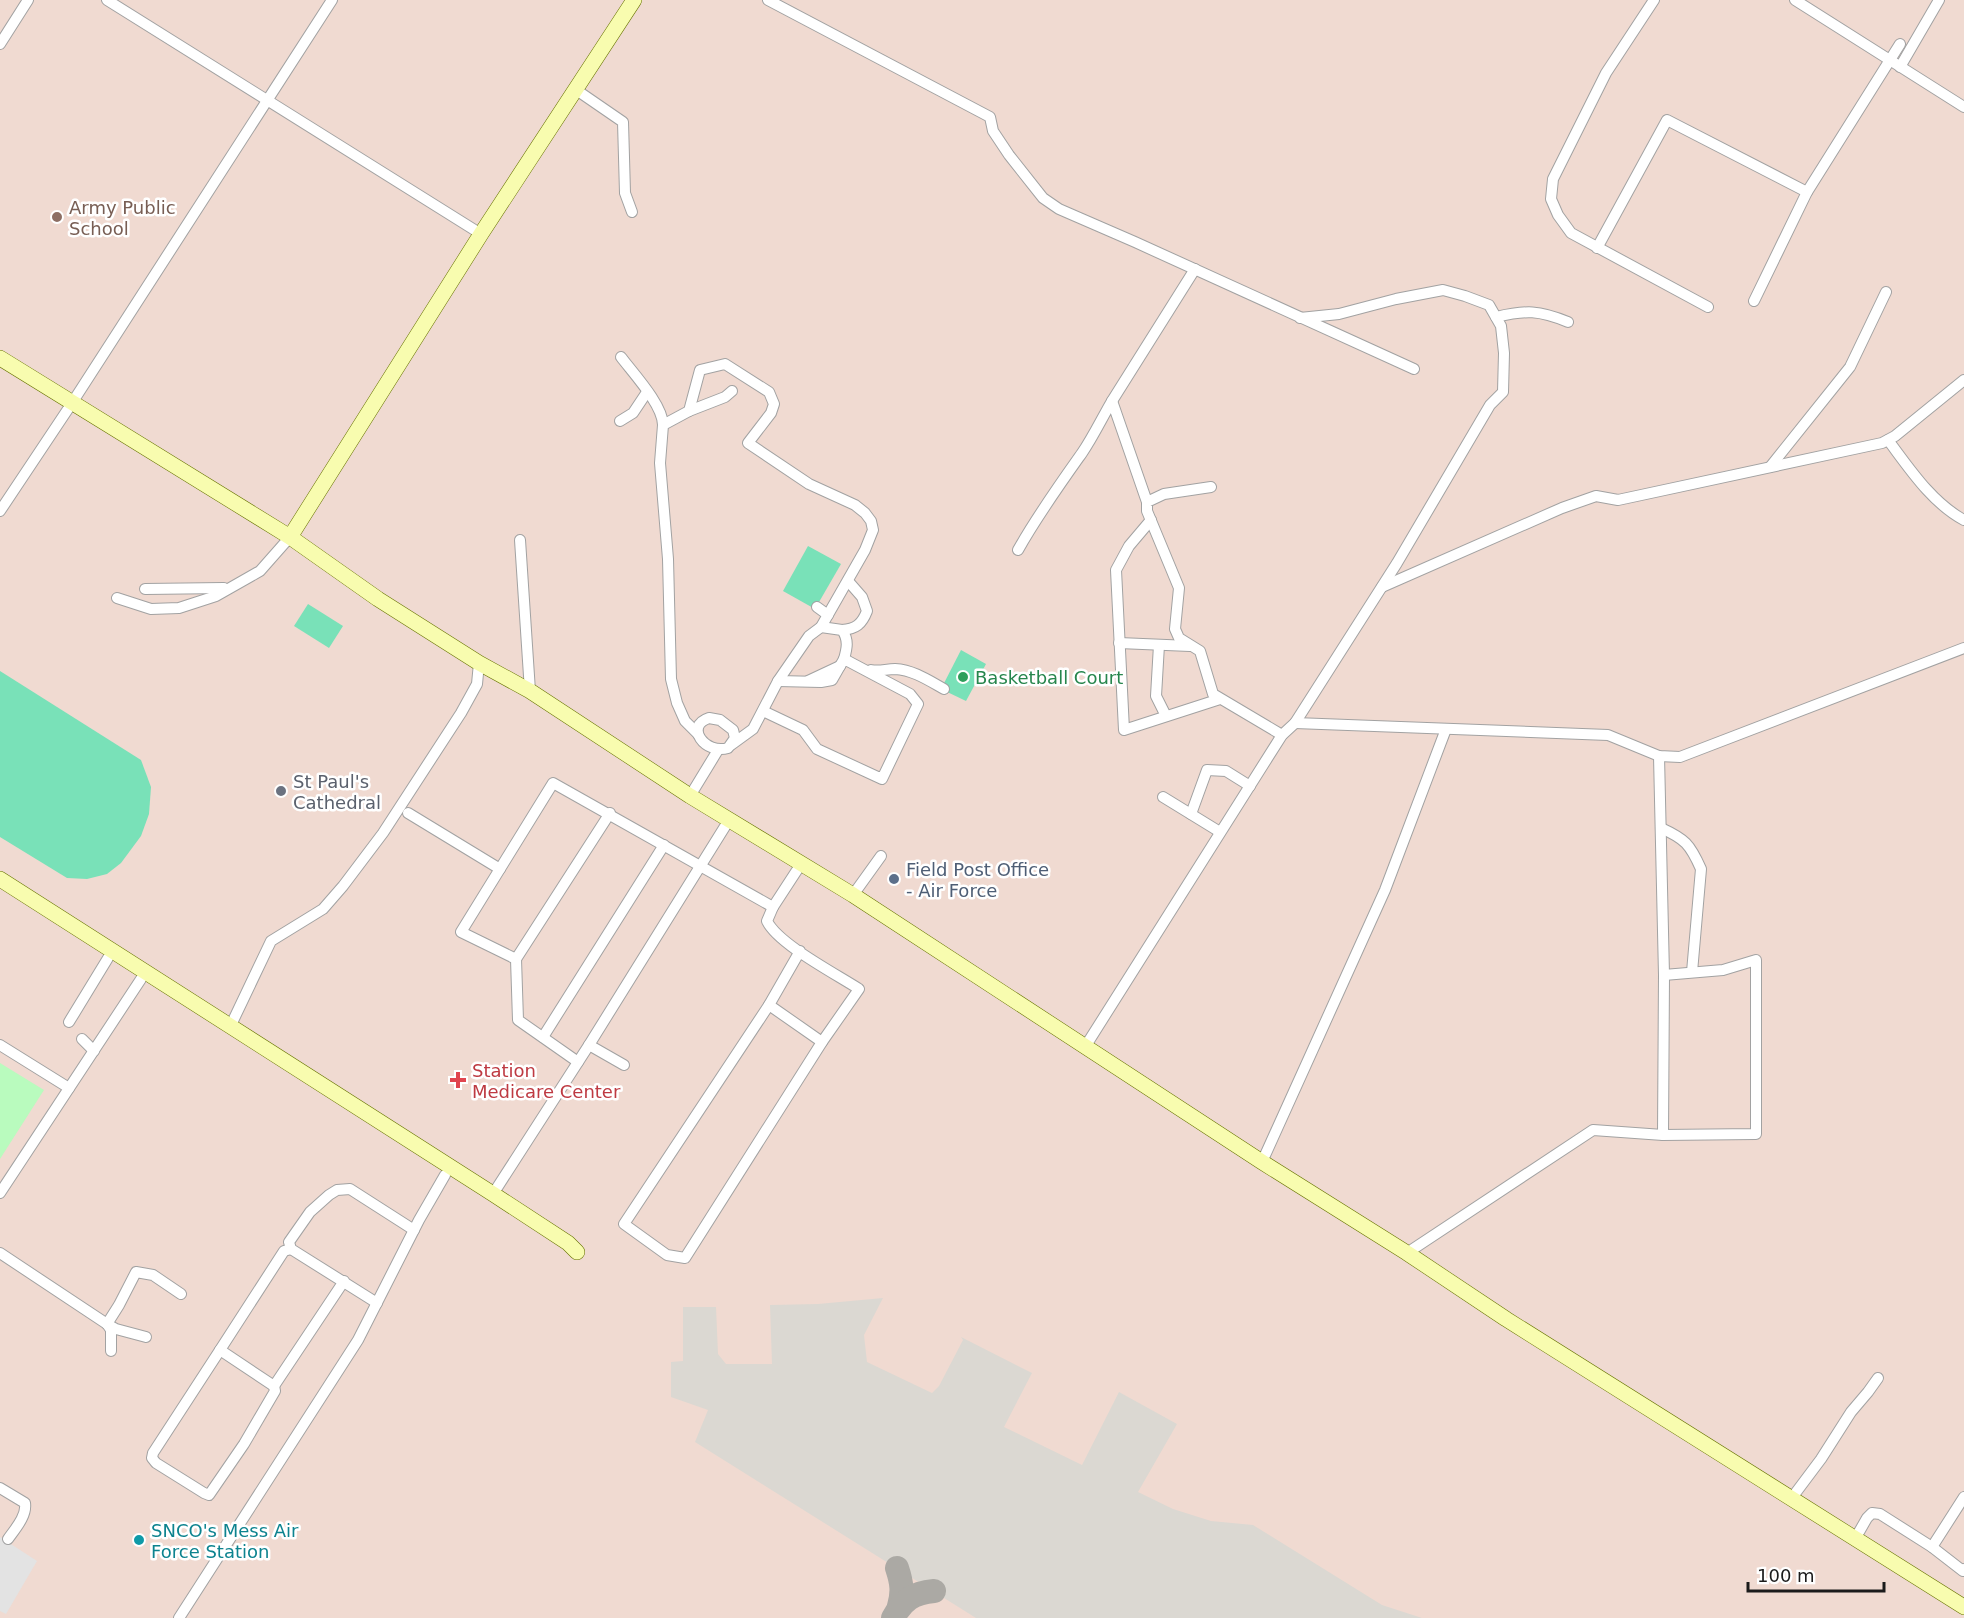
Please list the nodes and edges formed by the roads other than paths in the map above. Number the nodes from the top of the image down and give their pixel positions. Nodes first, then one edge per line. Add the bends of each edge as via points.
1 (28, 0) edge
2 (107, 0) edge
3 (332, 0) edge
4 (634, 0) edge
5 (768, 0) edge
6 (1654, 0) edge
7 (1795, 0) edge
8 (1940, 0) edge
9 (0, 44) edge
10 (1900, 44) dead end
11 (1889, 61) junction
12 (1900, 68) junction
13 (575, 89) junction
14 (267, 101) junction
15 (1964, 107) edge
16 (1807, 192) junction
17 (632, 212) dead end
18 (481, 234) junction
19 (1597, 248) junction
20 (1195, 269) junction
21 (1886, 292) dead end
22 (1754, 302) dead end
23 (1708, 308) dead end
24 (1496, 317) junction
25 (1300, 318) junction
26 (1568, 322) dead end
27 (621, 357) dead end
28 (0, 358) edge
29 (1414, 369) dead end
30 (1964, 380) edge
31 (647, 392) junction
32 (732, 392) dead end
33 (1112, 401) junction
34 (72, 404) junction
35 (689, 411) junction
36 (620, 421) dead end
37 (663, 425) junction
38 (1887, 440) junction
39 (1770, 467) junction
40 (1211, 487) dead end
41 (1147, 502) junction
42 (0, 511) edge
43 (1151, 520) junction
44 (1964, 520) edge
45 (290, 537) junction
46 (520, 540) dead end
47 (1018, 550) dead end
48 (848, 581) junction
49 (1382, 587) junction
50 (230, 588) junction
51 (145, 589) dead end
52 (117, 598) dead end
53 (817, 607) dead end
54 (828, 615) junction
55 (821, 627) junction
56 (842, 630) junction
57 (1119, 643) junction
58 (1159, 645) junction
59 (1190, 646) junction
60 (1964, 648) edge
61 (479, 663) junction
62 (842, 663) junction
63 (864, 669) junction
64 (906, 672) junction
65 (778, 681) junction
66 (944, 689) dead end
67 (530, 691) junction
68 (905, 691) junction
69 (1220, 699) junction
70 (763, 711) junction
71 (1166, 716) junction
72 (1295, 723) junction
73 (1446, 729) junction
74 (698, 734) junction
75 (1282, 735) junction
76 (731, 745) junction
77 (718, 750) junction
78 (1659, 756) junction
79 (1250, 786) junction
80 (690, 796) junction
81 (1163, 797) dead end
82 (408, 813) dead end
83 (610, 813) junction
84 (1191, 814) junction
85 (729, 820) junction
86 (1661, 828) junction
87 (1220, 832) junction
88 (664, 845) junction
89 (881, 856) dead end
90 (801, 864) junction
91 (700, 866) junction
92 (500, 869) junction
93 (0, 879) edge
94 (0, 889) edge
95 (853, 895) junction
96 (773, 907) junction
97 (800, 951) junction
98 (108, 958) junction
99 (516, 959) junction
100 (1692, 972) junction
101 (1664, 975) junction
102 (141, 979) junction
103 (769, 1005) junction
104 (69, 1022) dead end
105 (231, 1025) junction
106 (543, 1037) junction
107 (82, 1039) dead end
108 (822, 1042) junction
109 (0, 1045) edge
110 (589, 1045) junction
111 (1085, 1047) junction
112 (94, 1051) junction
113 (578, 1062) junction
114 (624, 1065) dead end
115 (69, 1089) junction
116 (1663, 1135) junction
117 (1262, 1162) junction
118 (445, 1175) junction
119 (0, 1193) edge
120 (493, 1194) junction
121 (414, 1230) junction
122 (291, 1249) junction
123 (0, 1253) edge
124 (1407, 1253) junction
125 (344, 1281) junction
126 (181, 1294) dead end
127 (377, 1303) junction
128 (107, 1324) junction
129 (146, 1337) dead end
130 (220, 1350) junction
131 (111, 1351) dead end
132 (1878, 1378) dead end
133 (274, 1386) junction
134 (0, 1488) edge
135 (1964, 1497) edge
136 (1791, 1499) junction
137 (8, 1539) dead end
138 (1855, 1539) junction
139 (1932, 1547) junction
140 (1964, 1569) edge
141 (1964, 1607) edge
142 (179, 1618) edge

1 - 9 street
2 - 14 street
3 - 14 street
4 - 13 street
5 - 20 street via 990,117 993,131 1009,155 1043,198 1059,209
6 - 19 street via 1606,73 1553,179 1551,199 1558,215 1571,233
7 - 11 street
8 - 12 street
10 - 11 street
11 - 12 street
11 - 16 street
12 - 15 street
13 - 17 street via 622,122 625,193
13 - 18 street
14 - 18 street
14 - 34 street
16 - 19 street via 1667,120
16 - 22 street
18 - 45 street
19 - 23 street
20 - 25 street
20 - 33 street
21 - 39 street via 1850,367
24 - 25 street via 1489,305 1443,290 1339,314
24 - 26 street via 1534,311
24 - 49 street via 1504,352 1503,392 1490,405
25 - 29 street
27 - 31 street
28 - 34 street
30 - 38 street
31 - 36 street via 633,413
31 - 37 street via 657,405
32 - 35 street
33 - 41 street
33 - 47 street
34 - 42 street
34 - 45 street
35 - 37 street
35 - 48 street via 700,370 725,364 769,392 774,404 771,413 748,443 809,484 855,505 871,521 873,530
37 - 74 street via 660,463 668,559 671,679 685,721
38 - 39 street
38 - 44 street via 1951,513
39 - 49 street via 1618,500 1596,496
40 - 41 street via 1164,494
41 - 43 street
43 - 57 street via 1129,546 1116,570
43 - 59 street via 1179,588 1175,629
45 - 50 street via 260,571
45 - 61 street
46 - 67 street
48 - 54 street
48 - 56 street via 862,597 867,611 857,626
49 - 72 street
50 - 51 street
50 - 52 street via 178,608 151,609
53 - 54 street
54 - 55 street
55 - 56 street
55 - 65 street via 809,636
56 - 62 street via 847,647
57 - 58 street
57 - 71 street via 1124,730
58 - 59 street
58 - 71 street via 1156,696
59 - 69 street via 1200,651 1213,694
60 - 78 street via 1680,758
61 - 67 street
61 - 105 street via 477,684 461,713 383,833 323,909 271,941
62 - 63 street
62 - 65 street via 832,680
63 - 64 street
63 - 68 street
64 - 66 street
64 - 68 street via 912,681 904,686
65 - 70 street
67 - 80 street
68 - 70 street via 918,704 882,779 817,749 803,730
69 - 71 street
69 - 75 street
70 - 76 street via 753,729
72 - 73 street
72 - 75 street
73 - 78 street via 1608,735
73 - 117 street via 1385,890
74 - 76 street via 704,720 720,720 735,733
74 - 77 street via 706,745
75 - 79 street
76 - 77 street
77 - 80 street
78 - 86 street
79 - 84 street via 1226,771 1207,770
79 - 87 street
80 - 85 street
81 - 84 street
82 - 92 street
83 - 88 street
83 - 92 street via 554,783
83 - 99 street
84 - 87 street
85 - 90 street
85 - 91 street
86 - 100 street via 1682,838 1701,869
86 - 101 street
87 - 111 street
88 - 91 street
88 - 106 street
89 - 95 street
90 - 95 street
90 - 96 street
91 - 96 street
91 - 110 street
92 - 99 street via 461,932
93 - 105 street
94 - 98 street
95 - 111 street
96 - 97 street via 767,921 770,928
97 - 103 street
97 - 108 street via 859,989
98 - 102 street
98 - 104 street
99 - 106 street via 518,1020
100 - 101 street
100 - 116 street via 1723,970 1756,960 1756,1134
101 - 116 street
102 - 112 street
102 - 118 street
103 - 108 street
103 - 108 street via 624,1224 668,1255 685,1258
105 - 120 street
106 - 113 street
107 - 112 street
109 - 115 street
110 - 113 street
110 - 114 street
111 - 117 street
112 - 115 street
113 - 120 street
115 - 119 street
116 - 124 street via 1593,1130
117 - 124 street
118 - 120 street via 561,1251 575,1255 568,1243
118 - 121 street
121 - 122 street via 351,1189 337,1190 310,1212 289,1242
121 - 127 street
122 - 125 street
122 - 130 street via 284,1251
123 - 128 street
124 - 136 street
125 - 127 street
125 - 133 street
126 - 128 street via 153,1275 136,1272
127 - 142 street via 358,1340
128 - 129 street
128 - 131 street via 111,1330
130 - 133 street
130 - 133 street via 153,1453 156,1463 209,1495 244,1444 275,1391
132 - 136 street
134 - 137 street via 25,1503 26,1509
135 - 139 street
136 - 138 street
138 - 139 street via 1872,1513 1880,1514
138 - 141 street
139 - 140 street

